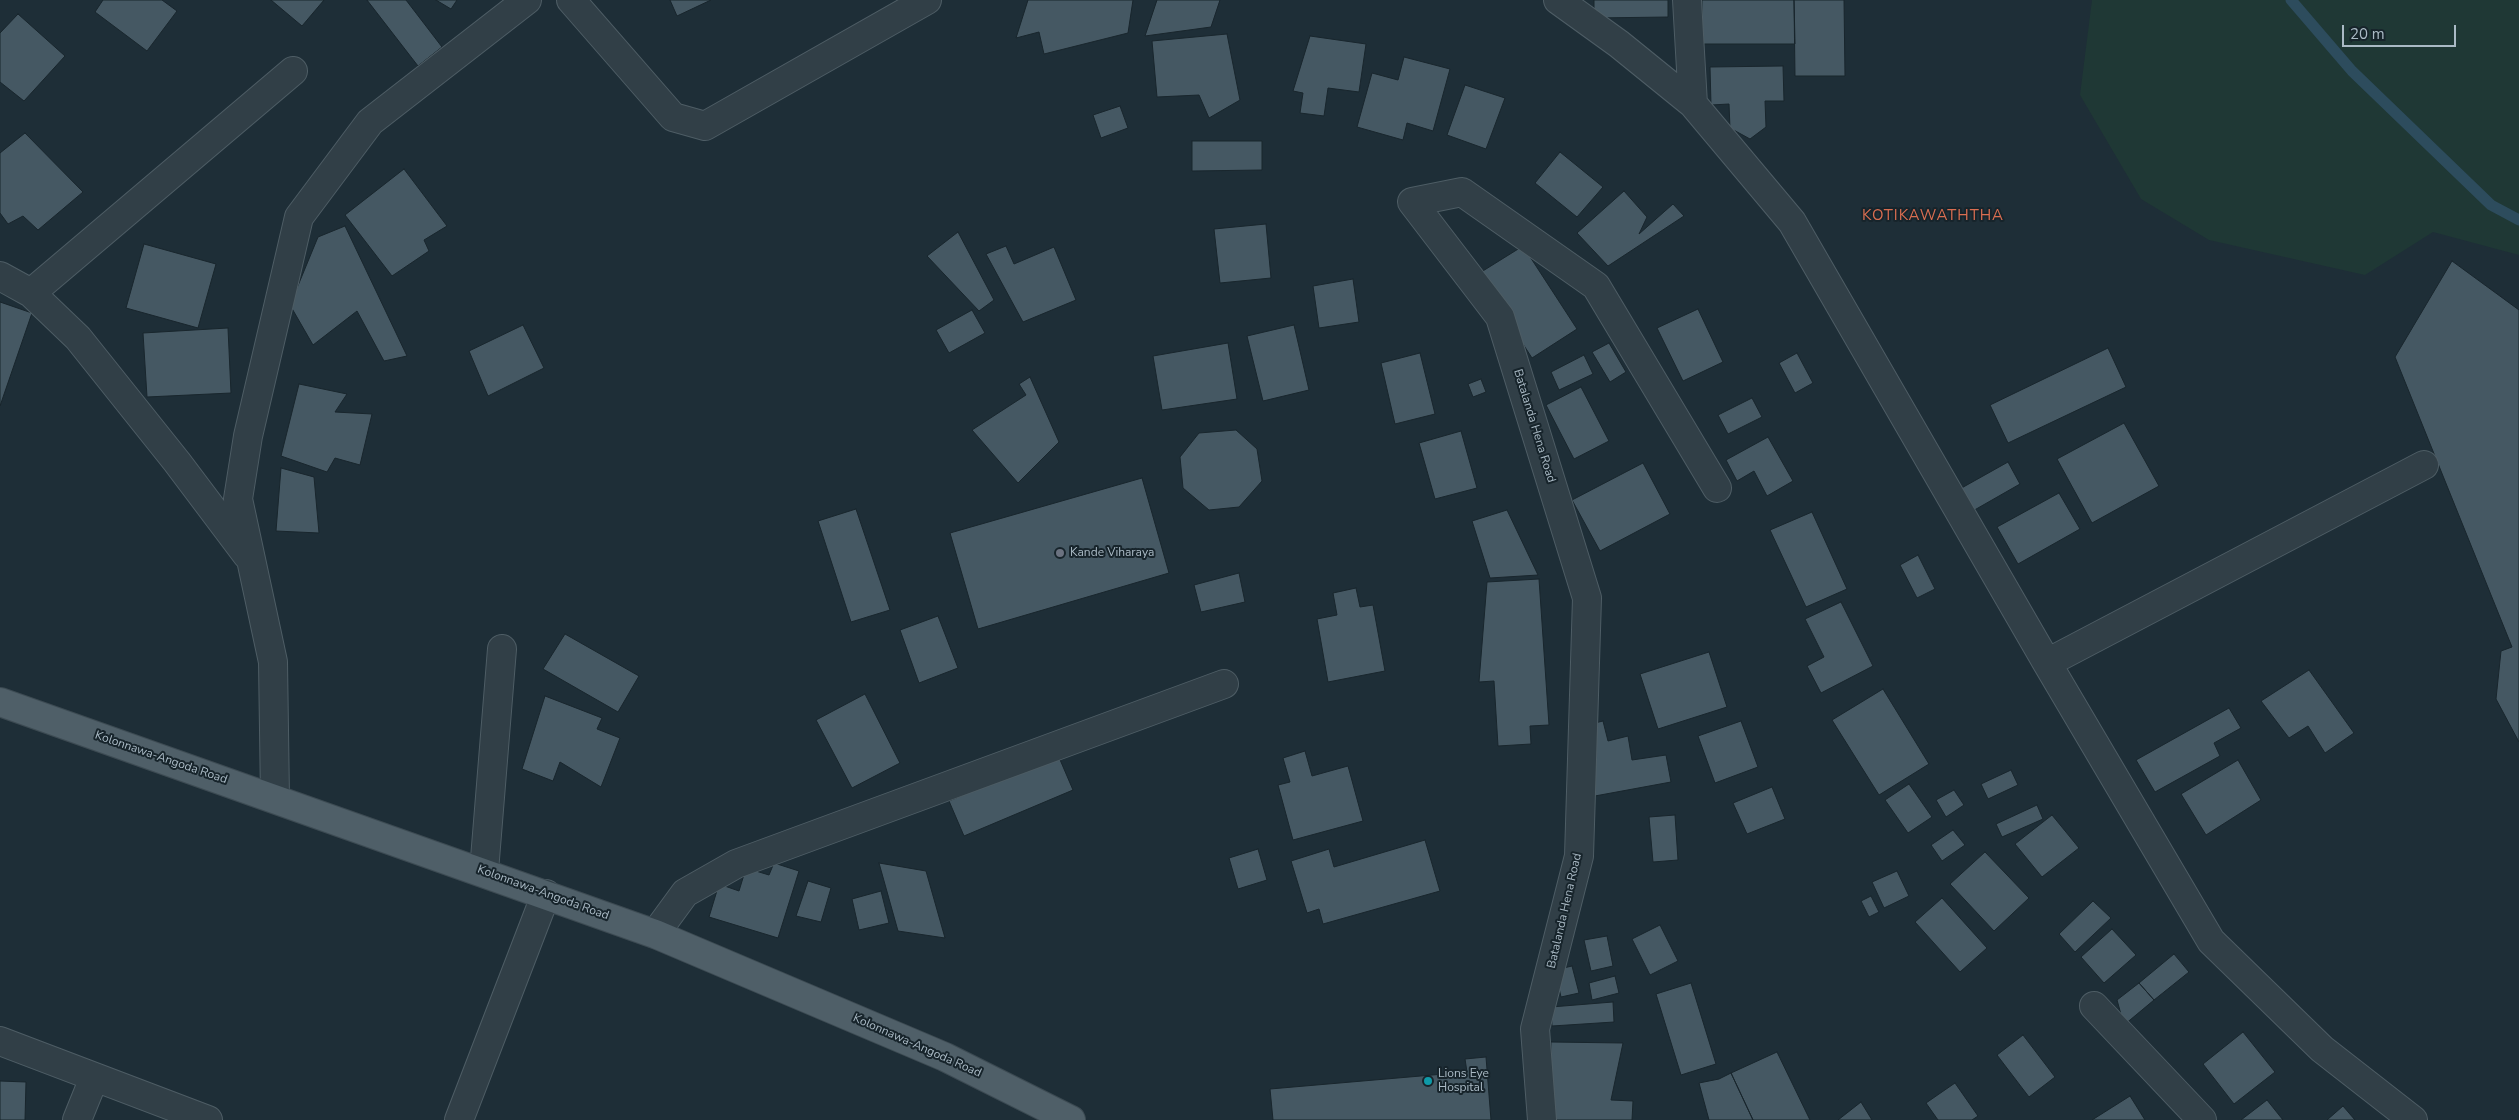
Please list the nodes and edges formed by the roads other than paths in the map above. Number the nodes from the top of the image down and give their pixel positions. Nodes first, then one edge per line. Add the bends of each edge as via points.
1 (527, 0) edge
2 (571, 0) edge
3 (927, 0) edge
4 (1558, 0) edge
5 (1687, 0) edge
6 (293, 71) dead end
7 (1693, 104) junction
8 (0, 276) edge
9 (31, 293) junction
10 (2424, 465) dead end
11 (1716, 488) dead end
12 (252, 562) junction
13 (502, 649) dead end
14 (2047, 663) junction
15 (1224, 684) dead end
16 (0, 702) edge
17 (275, 798) junction
18 (484, 871) junction
19 (546, 894) junction
20 (655, 934) junction
21 (2094, 1006) dead end
22 (0, 1041) edge
23 (94, 1078) junction
24 (77, 1120) edge
25 (208, 1120) edge
26 (459, 1120) edge
27 (1071, 1120) edge
28 (1542, 1120) edge
29 (2202, 1120) edge
30 (2413, 1120) edge

1 - 12 street via 370,122 299,217 248,436 238,499
2 - 3 street via 673,117 705,126
4 - 7 street
5 - 7 street
6 - 9 street
7 - 14 street via 1792,222
8 - 9 street
9 - 12 street via 78,338
10 - 14 street
11 - 28 street, Batalanda Hena Road via 1596,286 1462,192 1412,202 1500,317 1587,598 1579,856 1536,1029
12 - 17 street via 273,662
13 - 18 street
14 - 30 street via 2211,941 2322,1049
15 - 20 street via 736,864 686,892
16 - 17 main road, Kolonnawa-Angoda Road
17 - 18 main road, Kolonnawa-Angoda Road
18 - 19 main road, Kolonnawa-Angoda Road
19 - 20 main road, Kolonnawa-Angoda Road
19 - 26 street
20 - 27 main road, Kolonnawa-Angoda Road via 946,1057
21 - 29 street
22 - 23 street
23 - 24 street
23 - 25 street

